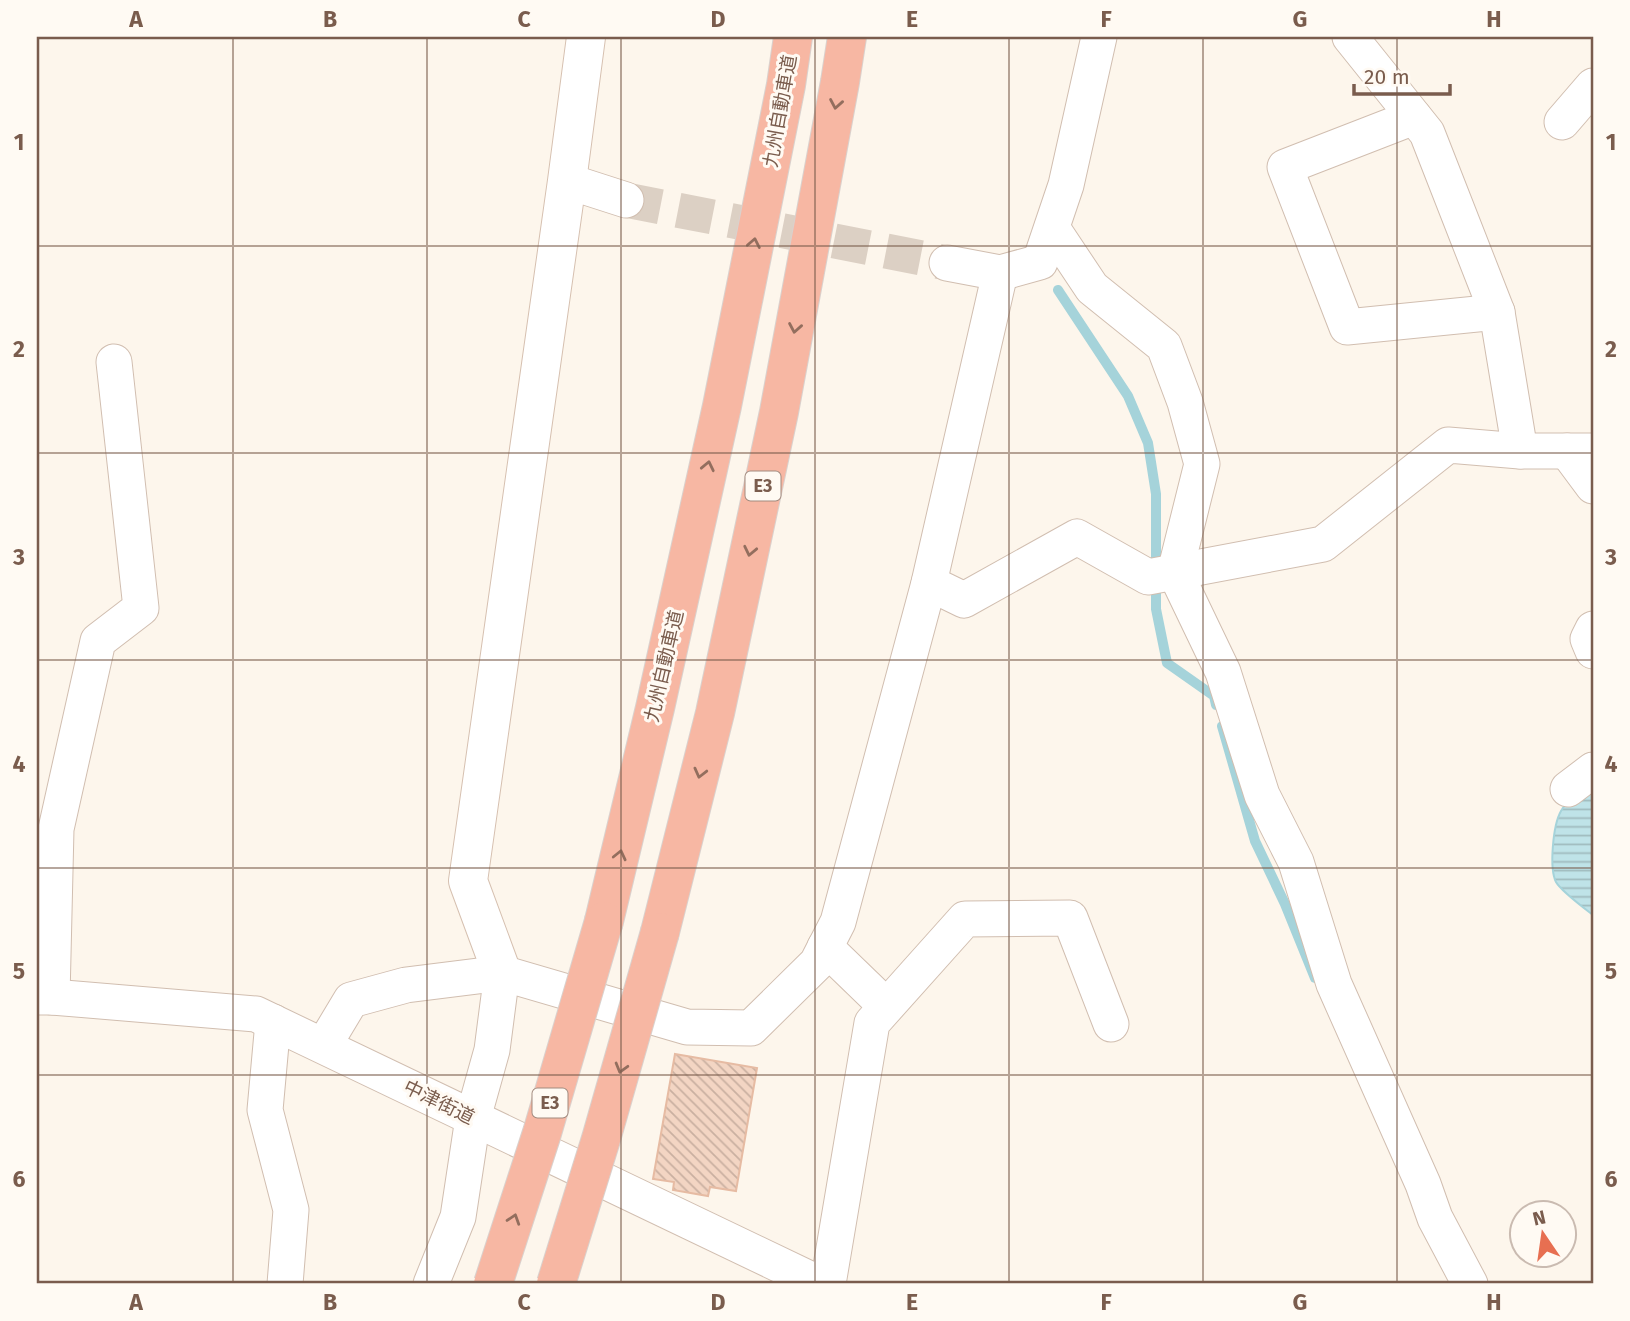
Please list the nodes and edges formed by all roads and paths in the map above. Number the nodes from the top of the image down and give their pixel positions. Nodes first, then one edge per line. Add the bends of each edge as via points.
1 (586, 37) edge
2 (793, 37) edge
3 (847, 37) edge
4 (1099, 37) edge
5 (1350, 37) edge
6 (1593, 86) edge
7 (1414, 117) junction
8 (1562, 122) dead end
9 (567, 181) junction
10 (626, 200) tunnel mouth
11 (1052, 228) junction
12 (947, 263) tunnel mouth
13 (1000, 273) junction
14 (1497, 312) junction
15 (114, 362) dead end
16 (1520, 451) junction
17 (1580, 451) edge
18 (1593, 486) edge
19 (1175, 572) junction
20 (929, 583) junction
21 (1593, 629) edge
22 (1593, 651) edge
23 (825, 947) junction
24 (502, 972) junction
25 (45, 997) edge
26 (886, 1006) junction
27 (273, 1022) junction
28 (1111, 1024) dead end
29 (324, 1045) junction
30 (472, 1118) junction
31 (777, 1275) edge
32 (285, 1284) edge
33 (430, 1284) edge
34 (493, 1284) edge
35 (556, 1284) edge
36 (820, 1284) edge
37 (828, 1284) edge
38 (1470, 1284) edge

1 - 9 street
34 -> 2 highway, 九州自動車道 / E3, bridge via 604,921 719,419
3 -> 35 highway, E3, bridge via 779,412 715,713 660,932
4 - 11 street
5 - 7 street
6 - 8 street
7 - 14 street via 1427,133
7 - 14 street via 1284,167 1347,327
9 - 10 street
9 - 24 street via 468,881
11 - 13 street via 1040,262
11 - 19 street via 1092,288 1164,346 1185,402 1202,464
12 - 13 street
13 - 20 street
14 - 16 street
15 - 25 street via 141,608 98,641 56,829
16 - 17 street
16 - 19 street via 1448,445 1323,544
17 - 18 street
19 - 20 street via 1148,577 1077,537 964,600
19 - 38 street via 1223,672 1262,795 1296,862 1334,984 1435,1218
20 - 23 street via 838,922
21 - 22 street via 1588,639
23 - 24 street via 817,962 751,1028 687,1027
23 - 26 street
24 - 29 street via 406,985 351,1000
24 - 30 street via 492,1050
25 - 27 street, 中津街道 via 256,1014
26 - 28 street via 965,919 1070,918
26 - 37 street via 872,1023
27 - 29 street, 中津街道
27 - 32 street via 265,1110 291,1210
29 - 30 street, 中津街道
30 - 31 street, 中津街道
30 - 33 street via 458,1217
31 - 36 street, 中津街道

